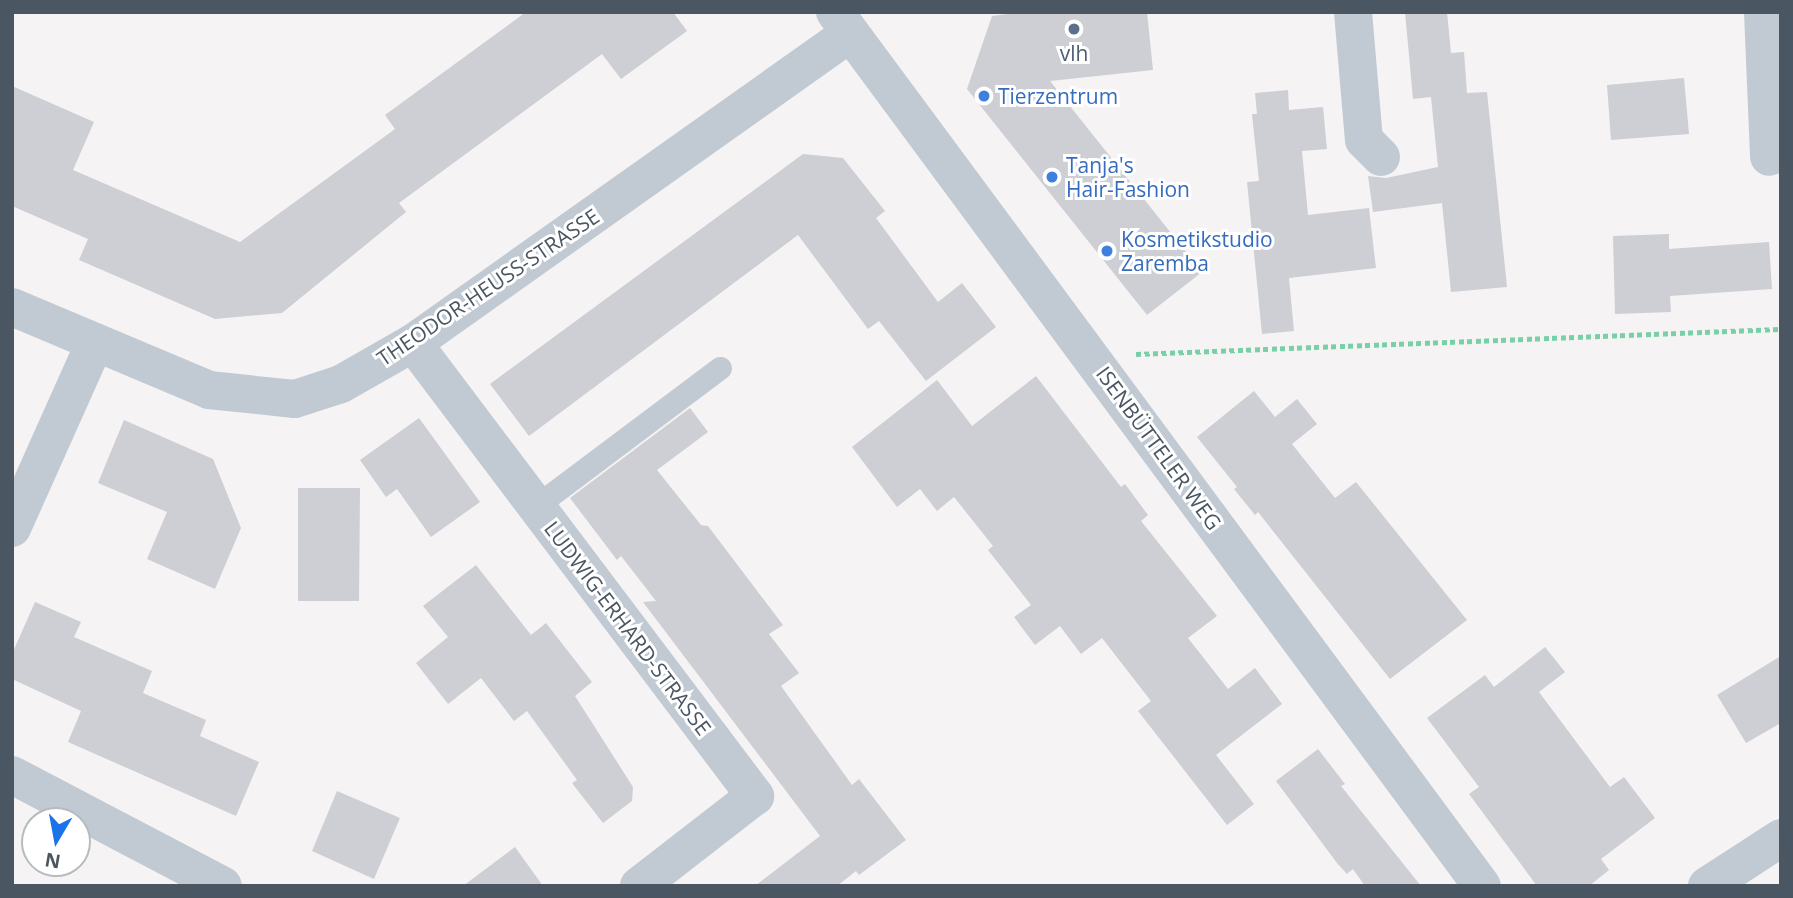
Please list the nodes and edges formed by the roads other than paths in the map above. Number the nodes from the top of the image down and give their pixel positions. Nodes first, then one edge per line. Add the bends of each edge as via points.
1 (1353, 12) edge
2 (1763, 12) edge
3 (842, 23) edge
4 (1381, 157) dead end
5 (1769, 157) dead end
6 (12, 307) edge
7 (413, 343) junction
8 (94, 345) junction
9 (720, 368) dead end
10 (536, 506) junction
11 (12, 528) edge
12 (12, 775) edge
13 (1781, 838) edge
14 (223, 886) edge
15 (639, 886) edge
16 (1482, 886) edge
17 (1707, 886) edge

1 - 4 street via 1364,140
2 - 5 street
3 - 7 street, THEODOR-HEUSS-STRASSE
3 - 16 street, ISENBÜTTELER WEG
6 - 8 street, THEODOR-HEUSS-STRASSE
7 - 8 street, THEODOR-HEUSS-STRASSE via 341,384 295,399 209,390
7 - 10 street, LUDWIG-ERHARD-STRASSE
8 - 11 street
9 - 10 lane
10 - 15 street, LUDWIG-ERHARD-STRASSE via 755,796
12 - 14 street
13 - 17 street

